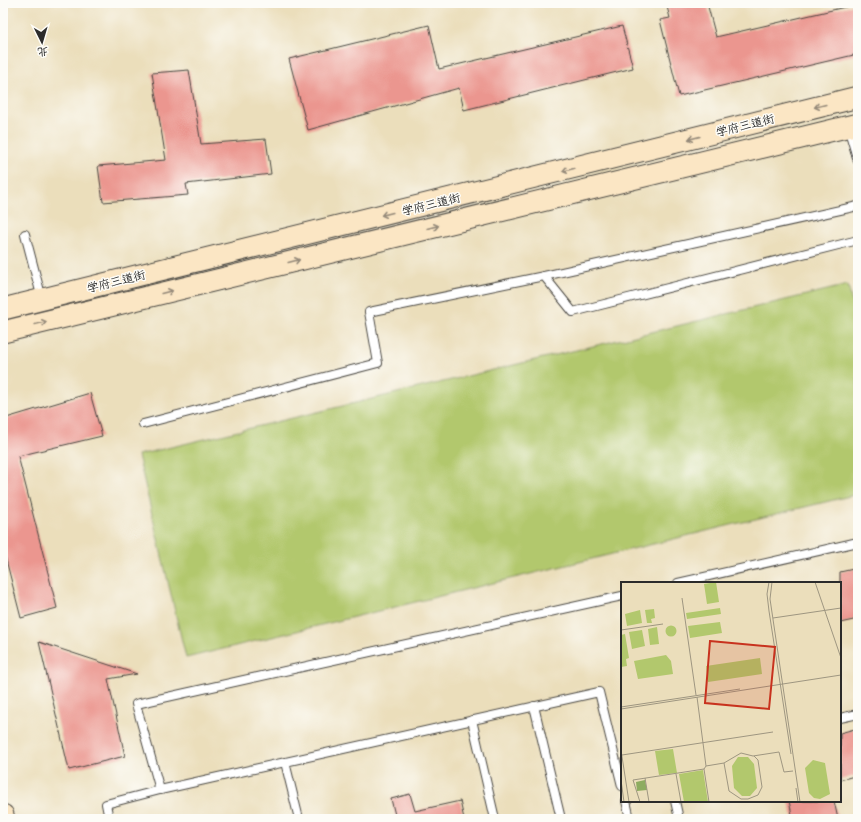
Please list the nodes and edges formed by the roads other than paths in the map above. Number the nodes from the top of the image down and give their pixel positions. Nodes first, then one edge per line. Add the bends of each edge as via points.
1 (858, 97) edge
2 (853, 125) edge
3 (858, 161) edge
4 (858, 206) edge
5 (25, 234) dead end
6 (858, 240) edge
7 (544, 276) junction
8 (42, 299) junction
9 (3, 309) edge
10 (3, 332) edge
11 (143, 424) dead end
12 (858, 542) edge
13 (682, 582) edge
14 (621, 596) edge
15 (534, 706) junction
16 (858, 714) edge
17 (841, 718) edge
18 (472, 720) junction
19 (285, 762) junction
20 (621, 782) edge
21 (160, 790) junction
22 (626, 802) edge
23 (675, 802) edge
24 (3, 815) edge
25 (4, 819) edge
26 (109, 819) edge
27 (299, 819) edge
28 (495, 819) edge
29 (561, 819) edge
30 (630, 819) edge
31 (679, 819) edge

1 -> 8 main road, 学府三道街
2 - 3 lane
10 -> 2 main road, 学府三道街
4 - 7 lane
5 - 8 lane
6 - 7 lane via 573,312
7 - 11 lane via 369,312 378,363
8 - 9 main road, 学府三道街
12 - 13 lane
14 - 21 lane via 136,704
15 - 18 lane
15 - 20 lane via 599,692
15 - 29 lane
16 - 17 lane
18 - 19 lane
18 - 28 lane
19 - 21 lane
19 - 27 lane
21 - 26 lane via 106,804
22 - 30 lane
23 - 31 lane
24 - 25 main road

